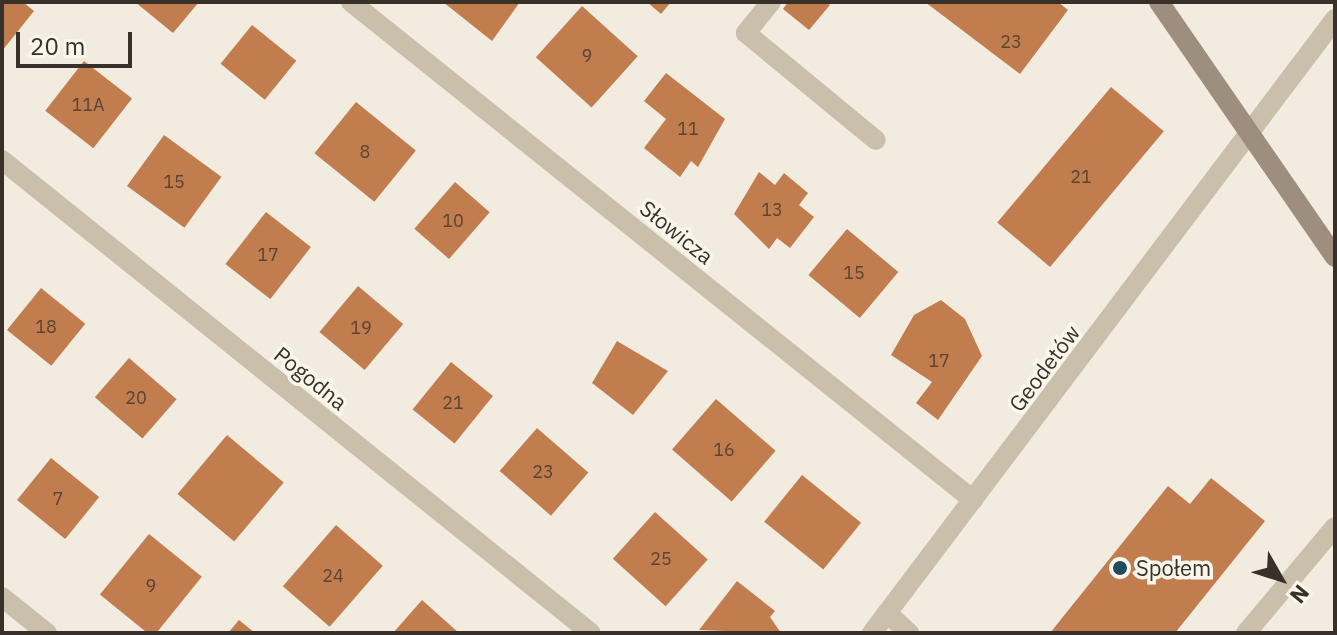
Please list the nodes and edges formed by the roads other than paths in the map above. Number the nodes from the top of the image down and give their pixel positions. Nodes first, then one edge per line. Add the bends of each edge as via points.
1 (351, 2) edge
2 (771, 2) edge
3 (1159, 2) edge
4 (1335, 19) edge
5 (1253, 131) junction
6 (876, 140) dead end
7 (2, 160) edge
8 (1335, 257) edge
9 (973, 500) junction
10 (1335, 527) edge
11 (2, 597) edge
12 (887, 613) junction
13 (47, 633) edge
14 (591, 633) edge
15 (872, 633) edge
16 (909, 633) edge
17 (1246, 633) edge

1 - 9 street, Słowicza
2 - 6 street via 746,33
3 - 5 street
4 - 5 street, Geodetów
5 - 8 street
5 - 9 street, Geodetów
7 - 14 street, Pogodna
9 - 12 street, Geodetów
10 - 17 street
11 - 13 street
12 - 15 street, Geodetów
12 - 16 street

